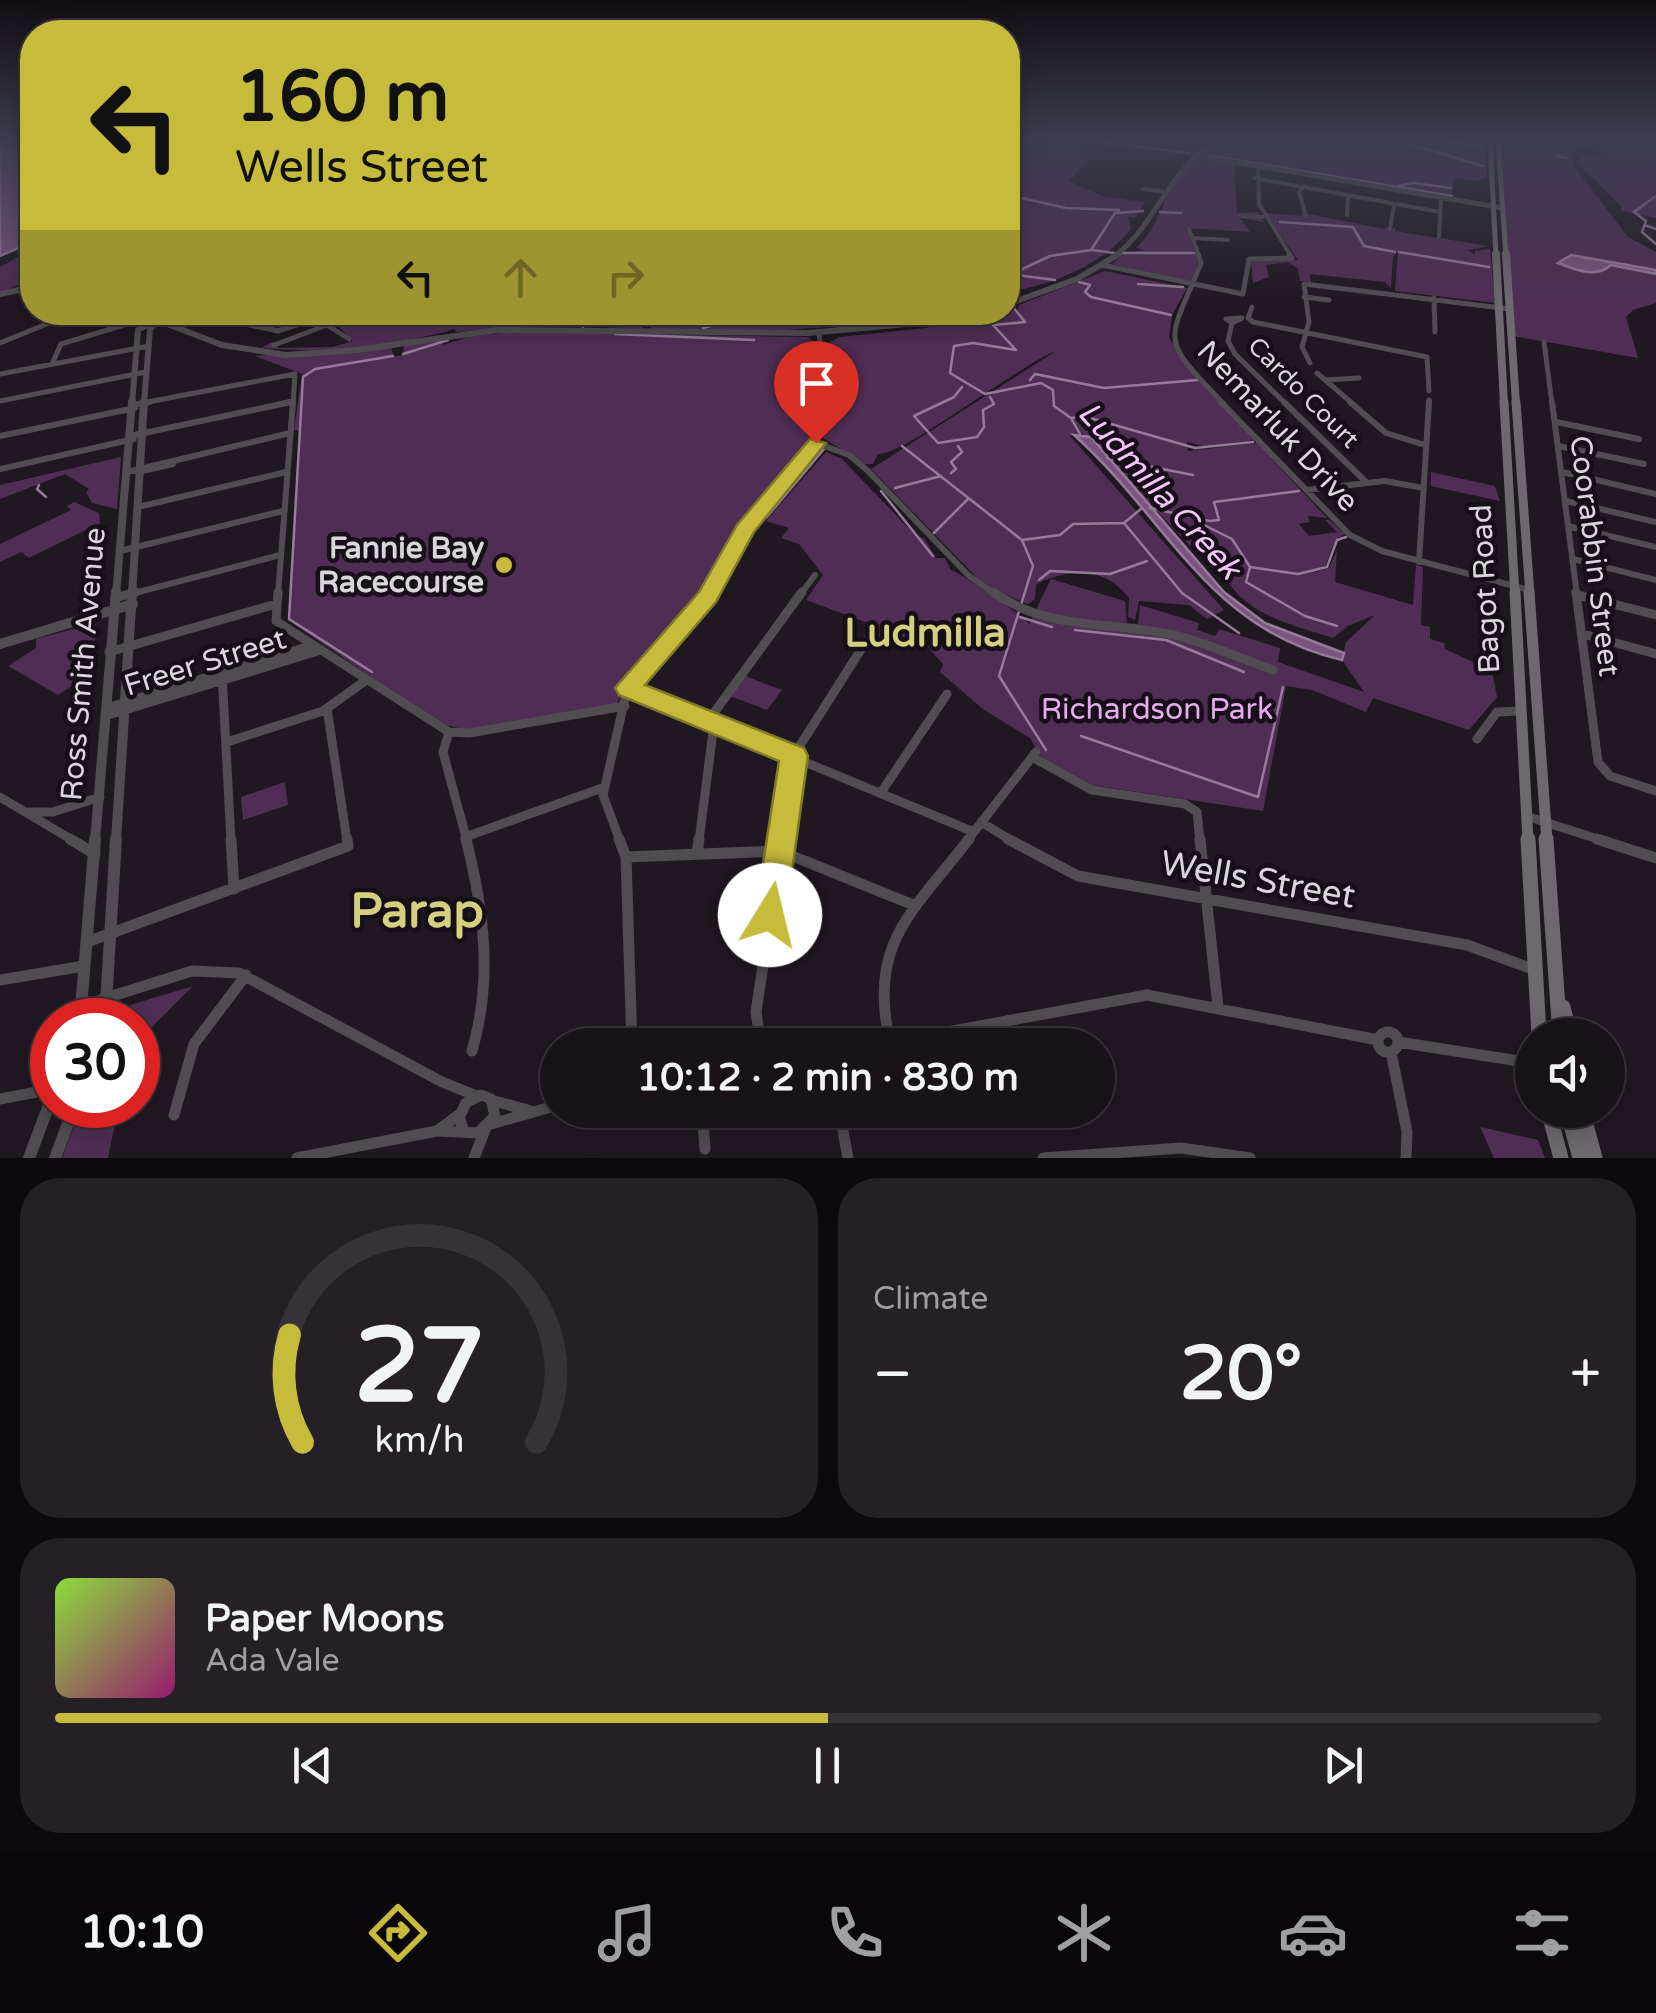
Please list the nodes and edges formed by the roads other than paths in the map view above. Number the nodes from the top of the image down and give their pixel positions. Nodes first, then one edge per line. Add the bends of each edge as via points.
1 (1161, 194) edge
2 (1258, 194) edge
3 (1300, 194) edge
4 (1343, 194) edge
5 (1413, 194) edge
6 (1496, 194) edge
7 (1498, 194) edge
8 (1348, 195) junction
9 (1440, 199) junction
10 (1394, 205) junction
11 (1498, 207) junction
12 (1153, 209) joint
13 (1440, 212) junction
14 (1347, 214) dead end
15 (1242, 216) dead end
16 (1306, 216) dead end
17 (1263, 217) junction
18 (1189, 229) dead end
19 (1390, 230) dead end
20 (1439, 237) dead end
21 (1193, 238) junction
22 (1228, 240) dead end
23 (1119, 253) joint
24 (1102, 265) junction
25 (1191, 286) junction
26 (1304, 297) junction
27 (1434, 298) junction
28 (1020, 299) edge
29 (1329, 300) dead end
30 (1252, 307) dead end
31 (1505, 308) junction
32 (1232, 323) dead end
33 (44, 325) edge
34 (121, 325) edge
35 (140, 325) edge
36 (151, 325) edge
37 (156, 325) edge
38 (169, 325) edge
39 (245, 325) edge
40 (289, 325) edge
41 (328, 325) joint
42 (906, 325) edge
43 (138, 330) junction
44 (150, 332) joint
45 (1434, 332) dead end
46 (1306, 333) junction
47 (819, 334) junction
48 (349, 338) dead end
49 (1544, 342) dead end
50 (0, 343) edge
51 (149, 346) junction
52 (137, 348) junction
53 (274, 349) junction
54 (1310, 363) dead end
55 (52, 364) junction
56 (146, 372) junction
57 (1317, 373) dead end
58 (0, 374) edge
59 (135, 374) junction
60 (1359, 378) dead end
61 (1326, 380) junction
62 (0, 401) edge
63 (292, 401) junction
64 (145, 404) junction
65 (132, 407) junction
66 (1556, 422) junction
67 (144, 435) junction
68 (289, 435) junction
69 (0, 436) edge
70 (130, 438) junction
71 (1639, 439) dead end
72 (816, 443) junction
73 (1425, 445) junction
74 (1558, 446) junction
75 (1644, 464) dead end
76 (0, 469) edge
77 (142, 469) junction
78 (127, 472) junction
79 (286, 472) junction
80 (1562, 472) junction
81 (1367, 483) junction
82 (1423, 488) junction
83 (1306, 490) junction
84 (1656, 494) edge
85 (1566, 501) junction
86 (138, 507) junction
87 (283, 512) junction
88 (1656, 522) edge
89 (1568, 526) junction
90 (136, 547) junction
91 (1656, 548) edge
92 (120, 551) junction
93 (280, 555) junction
94 (1572, 559) junction
95 (1419, 562) junction
96 (815, 575) dead end
97 (1656, 580) edge
98 (1512, 586) junction
99 (1529, 590) junction
100 (1578, 595) junction
101 (133, 599) junction
102 (115, 604) junction
103 (276, 604) junction
104 (1656, 615) edge
105 (1583, 634) junction
106 (866, 640) dead end
107 (0, 644) edge
108 (128, 648) junction
109 (314, 649) junction
110 (109, 652) junction
111 (1656, 654) edge
112 (1273, 670) dead end
113 (223, 677) junction
114 (365, 681) junction
115 (628, 688) junction
116 (947, 694) dead end
117 (126, 706) junction
118 (624, 706) junction
119 (327, 708) junction
120 (1520, 711) junction
121 (106, 712) junction
122 (711, 722) junction
123 (449, 732) junction
124 (1477, 740) dead end
125 (227, 742) junction
126 (794, 756) junction
127 (605, 787) junction
128 (122, 790) junction
129 (882, 791) junction
130 (1656, 791) edge
131 (0, 796) edge
132 (100, 797) junction
133 (25, 812) junction
134 (1526, 816) junction
135 (1546, 823) junction
136 (977, 827) junction
137 (465, 837) junction
138 (780, 851) junction
139 (95, 854) junction
140 (697, 854) junction
141 (626, 857) junction
142 (1656, 858) edge
143 (234, 889) junction
144 (1207, 898) junction
145 (916, 906) junction
146 (112, 933) junction
147 (87, 942) junction
148 (110, 960) junction
149 (86, 966) junction
150 (1535, 970) junction
151 (246, 975) junction
152 (0, 980) edge
153 (1558, 989) junction
154 (109, 997) joint
155 (83, 998) edge
156 (1218, 1007) junction
157 (1539, 1018) edge
158 (1559, 1018) edge
159 (1566, 1018) edge
160 (631, 1028) edge
161 (758, 1028) edge
162 (883, 1028) edge
163 (967, 1028) edge
164 (1394, 1047) junction
165 (472, 1051) dead end
166 (1515, 1061) edge
167 (450, 1086) junction
168 (30, 1092) edge
169 (477, 1096) junction
170 (0, 1098) edge
171 (494, 1102) junction
172 (540, 1108) edge
173 (461, 1110) junction
174 (528, 1110) junction
175 (174, 1115) dead end
176 (488, 1126) junction
177 (40, 1128) edge
178 (66, 1128) edge
179 (704, 1128) edge
180 (842, 1128) edge
181 (1553, 1128) edge
182 (1572, 1128) edge
183 (1587, 1128) edge
184 (437, 1131) junction
185 (464, 1131) junction
186 (706, 1149) dead end
187 (357, 1152) edge
188 (29, 1158) edge
189 (55, 1158) edge
190 (297, 1158) edge
191 (474, 1158) edge
192 (848, 1158) edge
193 (1043, 1158) edge
194 (1250, 1158) edge
195 (1406, 1158) edge
196 (1561, 1158) edge
197 (1580, 1158) edge
198 (1595, 1158) edge

1 - 12 street
2 - 17 street
3 - 16 street
4 - 8 street
5 - 9 street
6 - 11 main road, Bagot Road
7 - 11 main road, Bagot Road
8 - 10 street
8 - 14 street
9 - 11 street
9 - 13 street
10 - 13 street
10 - 19 street
11 - 31 main road, Bagot Road
12 - 23 street
13 - 20 street
15 - 17 street
17 - 25 street via 1291,259 1249,259 1242,294
18 - 21 street, Nemarluk Drive
21 - 22 street
21 - 25 street, Nemarluk Drive via 1201,264
23 - 24 street
24 - 25 street
24 - 28 street
25 - 83 street, Nemarluk Drive via 1172,326 1175,349
26 - 27 street via 1304,284
26 - 29 street
26 - 46 street
27 - 31 street
27 - 45 street
30 - 46 street via 1251,321
31 - 98 main road, Bagot Road
31 - 99 main road, Bagot Road
32 - 81 street, Cardo Court via 1228,341 1235,354
33 - 50 street
34 - 55 street via 61,344
35 - 43 street
36 - 43 street
37 - 44 street, Ross Smith Avenue
38 - 53 street via 239,350
39 - 40 street via 268,331
41 - 48 street
41 - 53 street
42 - 47 street
43 - 52 street, Ross Smith Avenue
44 - 51 street, Ross Smith Avenue
46 - 54 street via 1302,347
46 - 73 street via 1430,360
47 - 53 street via 530,328 330,352
47 - 72 street via 830,400
49 - 66 street, Coorabbin Street
51 - 52 street
51 - 56 street, Ross Smith Avenue
52 - 55 street
52 - 59 street, Ross Smith Avenue
55 - 58 street
56 - 59 street
56 - 64 street, Ross Smith Avenue
57 - 61 street
59 - 62 street
59 - 65 street, Ross Smith Avenue
60 - 61 street
61 - 73 street via 1390,436
63 - 64 street via 295,374
63 - 67 street
63 - 68 street
64 - 65 street
64 - 67 street, Ross Smith Avenue
65 - 69 street
65 - 70 street, Ross Smith Avenue
66 - 71 street
66 - 74 street, Coorabbin Street
67 - 70 street
67 - 77 street, Ross Smith Avenue
68 - 77 street
68 - 79 street
70 - 76 street
70 - 78 street, Ross Smith Avenue
72 - 112 street via 849,455 968,575 1020,608 1062,623 1166,634
72 - 115 street via 732,548 708,596
73 - 82 street
74 - 75 street
74 - 80 street, Coorabbin Street
77 - 78 street
77 - 86 street, Ross Smith Avenue
78 - 92 street, Ross Smith Avenue
79 - 86 street
79 - 87 street
80 - 84 street
80 - 85 street, Coorabbin Street
81 - 82 street
81 - 83 street
82 - 95 street
83 - 95 street, Nemarluk Drive via 1350,535
85 - 88 street
85 - 89 street, Coorabbin Street
86 - 90 street, Ross Smith Avenue
87 - 90 street
87 - 93 street
89 - 91 street
89 - 94 street, Coorabbin Street
90 - 92 street
90 - 101 street, Ross Smith Avenue
92 - 102 street, Ross Smith Avenue
93 - 101 street
93 - 103 street
94 - 97 street
94 - 100 street, Coorabbin Street
95 - 98 street, Nemarluk Drive
96 - 122 street
98 - 99 street, Nemarluk Drive
98 - 120 main road, Bagot Road
99 - 135 main road, Bagot Road
100 - 104 street
100 - 105 street, Coorabbin Street
101 - 102 street
101 - 108 street, Ross Smith Avenue
102 - 107 street
102 - 110 street, Ross Smith Avenue
103 - 108 street
103 - 109 street via 278,625
105 - 111 street
105 - 130 street, Coorabbin Street via 1598,762 1606,774
106 - 126 street
108 - 110 street
108 - 117 street, Ross Smith Avenue
109 - 113 street, Freer Street
109 - 114 street
110 - 121 street, Ross Smith Avenue
113 - 117 street, Freer Street
113 - 125 street
114 - 119 street
114 - 123 street
115 - 118 street
115 - 122 street, Wells Street
116 - 129 street
117 - 121 street, Freer Street
117 - 128 street, Ross Smith Avenue
118 - 123 street
118 - 127 street
119 - 125 street
119 - 143 street via 348,846
120 - 124 street via 1496,712
120 - 134 main road, Bagot Road
121 - 132 street, Ross Smith Avenue
122 - 126 street, Wells Street
122 - 140 street
123 - 137 street via 443,752
125 - 143 street
126 - 129 street, Wells Street
126 - 138 street
127 - 137 street
127 - 141 street via 604,803
128 - 132 street
128 - 146 street, Ross Smith Avenue
129 - 136 street, Wells Street
131 - 133 street
132 - 133 street via 52,812
132 - 139 street, Ross Smith Avenue
133 - 139 street
134 - 135 street
134 - 150 main road, Bagot Road
135 - 142 street
135 - 153 main road, Bagot Road
136 - 144 street, Wells Street via 1069,873
136 - 144 street via 1034,754 1092,790 1194,809
136 - 145 street
137 - 165 street via 486,942
138 - 140 street
138 - 145 street
138 - 161 street
139 - 147 street, Ross Smith Avenue
140 - 141 street
141 - 160 street
143 - 146 street
144 - 150 street, Wells Street via 1467,945
144 - 156 street
145 - 162 street via 892,939 884,964
146 - 147 street
146 - 148 street, Ross Smith Avenue
147 - 149 street, Ross Smith Avenue
148 - 149 street
148 - 154 street, Ross Smith Avenue
149 - 152 street
149 - 155 street, Ross Smith Avenue
150 - 157 main road, Bagot Road
151 - 154 street via 192,971
151 - 167 street
151 - 175 street via 194,1044
153 - 158 main road, Bagot Road
153 - 159 main road, Bagot Road
156 - 163 street via 1132,996
156 - 164 street
164 - 166 street
164 - 195 street
167 - 169 street
167 - 173 street
168 - 170 street
169 - 171 street
169 - 173 street
171 - 174 street
171 - 176 street
172 - 174 street
173 - 184 street
173 - 185 street
174 - 176 street
176 - 185 street
176 - 191 street
177 - 188 street
178 - 189 street
179 - 186 street
180 - 192 street
181 - 196 main road
182 - 197 main road
183 - 198 main road
184 - 185 street
184 - 187 street
185 - 191 street
187 - 190 street
193 - 194 street via 1181,1148

